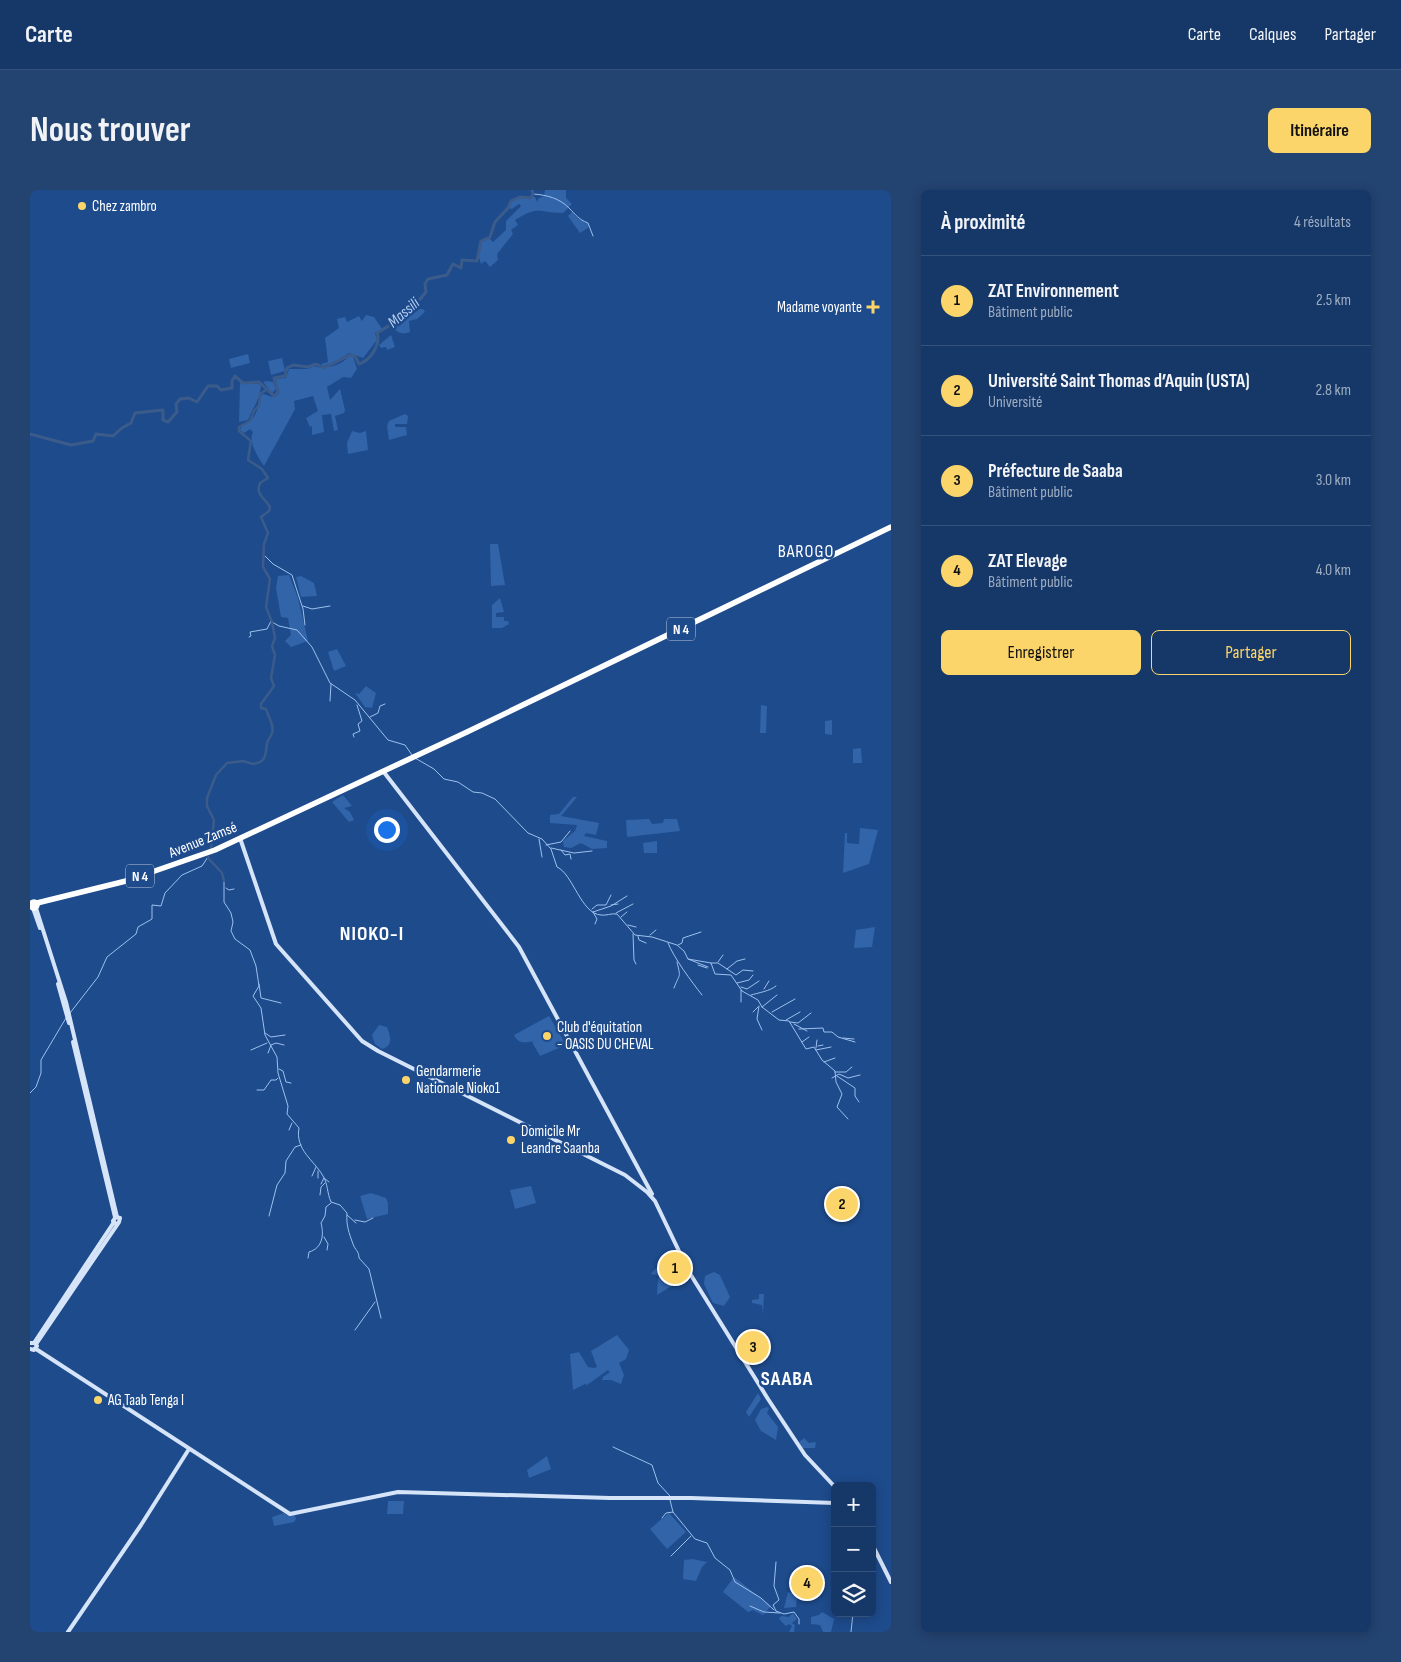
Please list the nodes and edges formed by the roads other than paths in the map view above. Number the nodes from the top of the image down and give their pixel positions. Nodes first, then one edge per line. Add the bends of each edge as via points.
1 (891, 528) edge
2 (382, 772) junction
3 (239, 840) junction
4 (33, 906) edge
5 (646, 1192) junction
6 (655, 1201) junction
7 (700, 1290) junction
8 (33, 1347) edge
9 (189, 1448) junction
10 (831, 1483) edge
11 (831, 1503) edge
12 (876, 1552) edge
13 (891, 1582) edge
14 (68, 1632) edge

1 - 2 highway, N 4
2 - 3 highway, Avenue Zamsé / N 4
2 - 5 street via 517,948
2 - 6 street via 519,947
3 - 4 highway, Avenue Zamsé / N 4 via 126,881
3 - 5 street via 275,944 358,1039 383,1056 623,1176
4 - 8 street via 68,1014 116,1217
5 - 6 street
5 - 7 street
6 - 7 street
7 - 10 street via 784,1425
8 - 9 street
9 - 11 street via 290,1511 389,1493 412,1492
9 - 14 street
12 - 13 street

